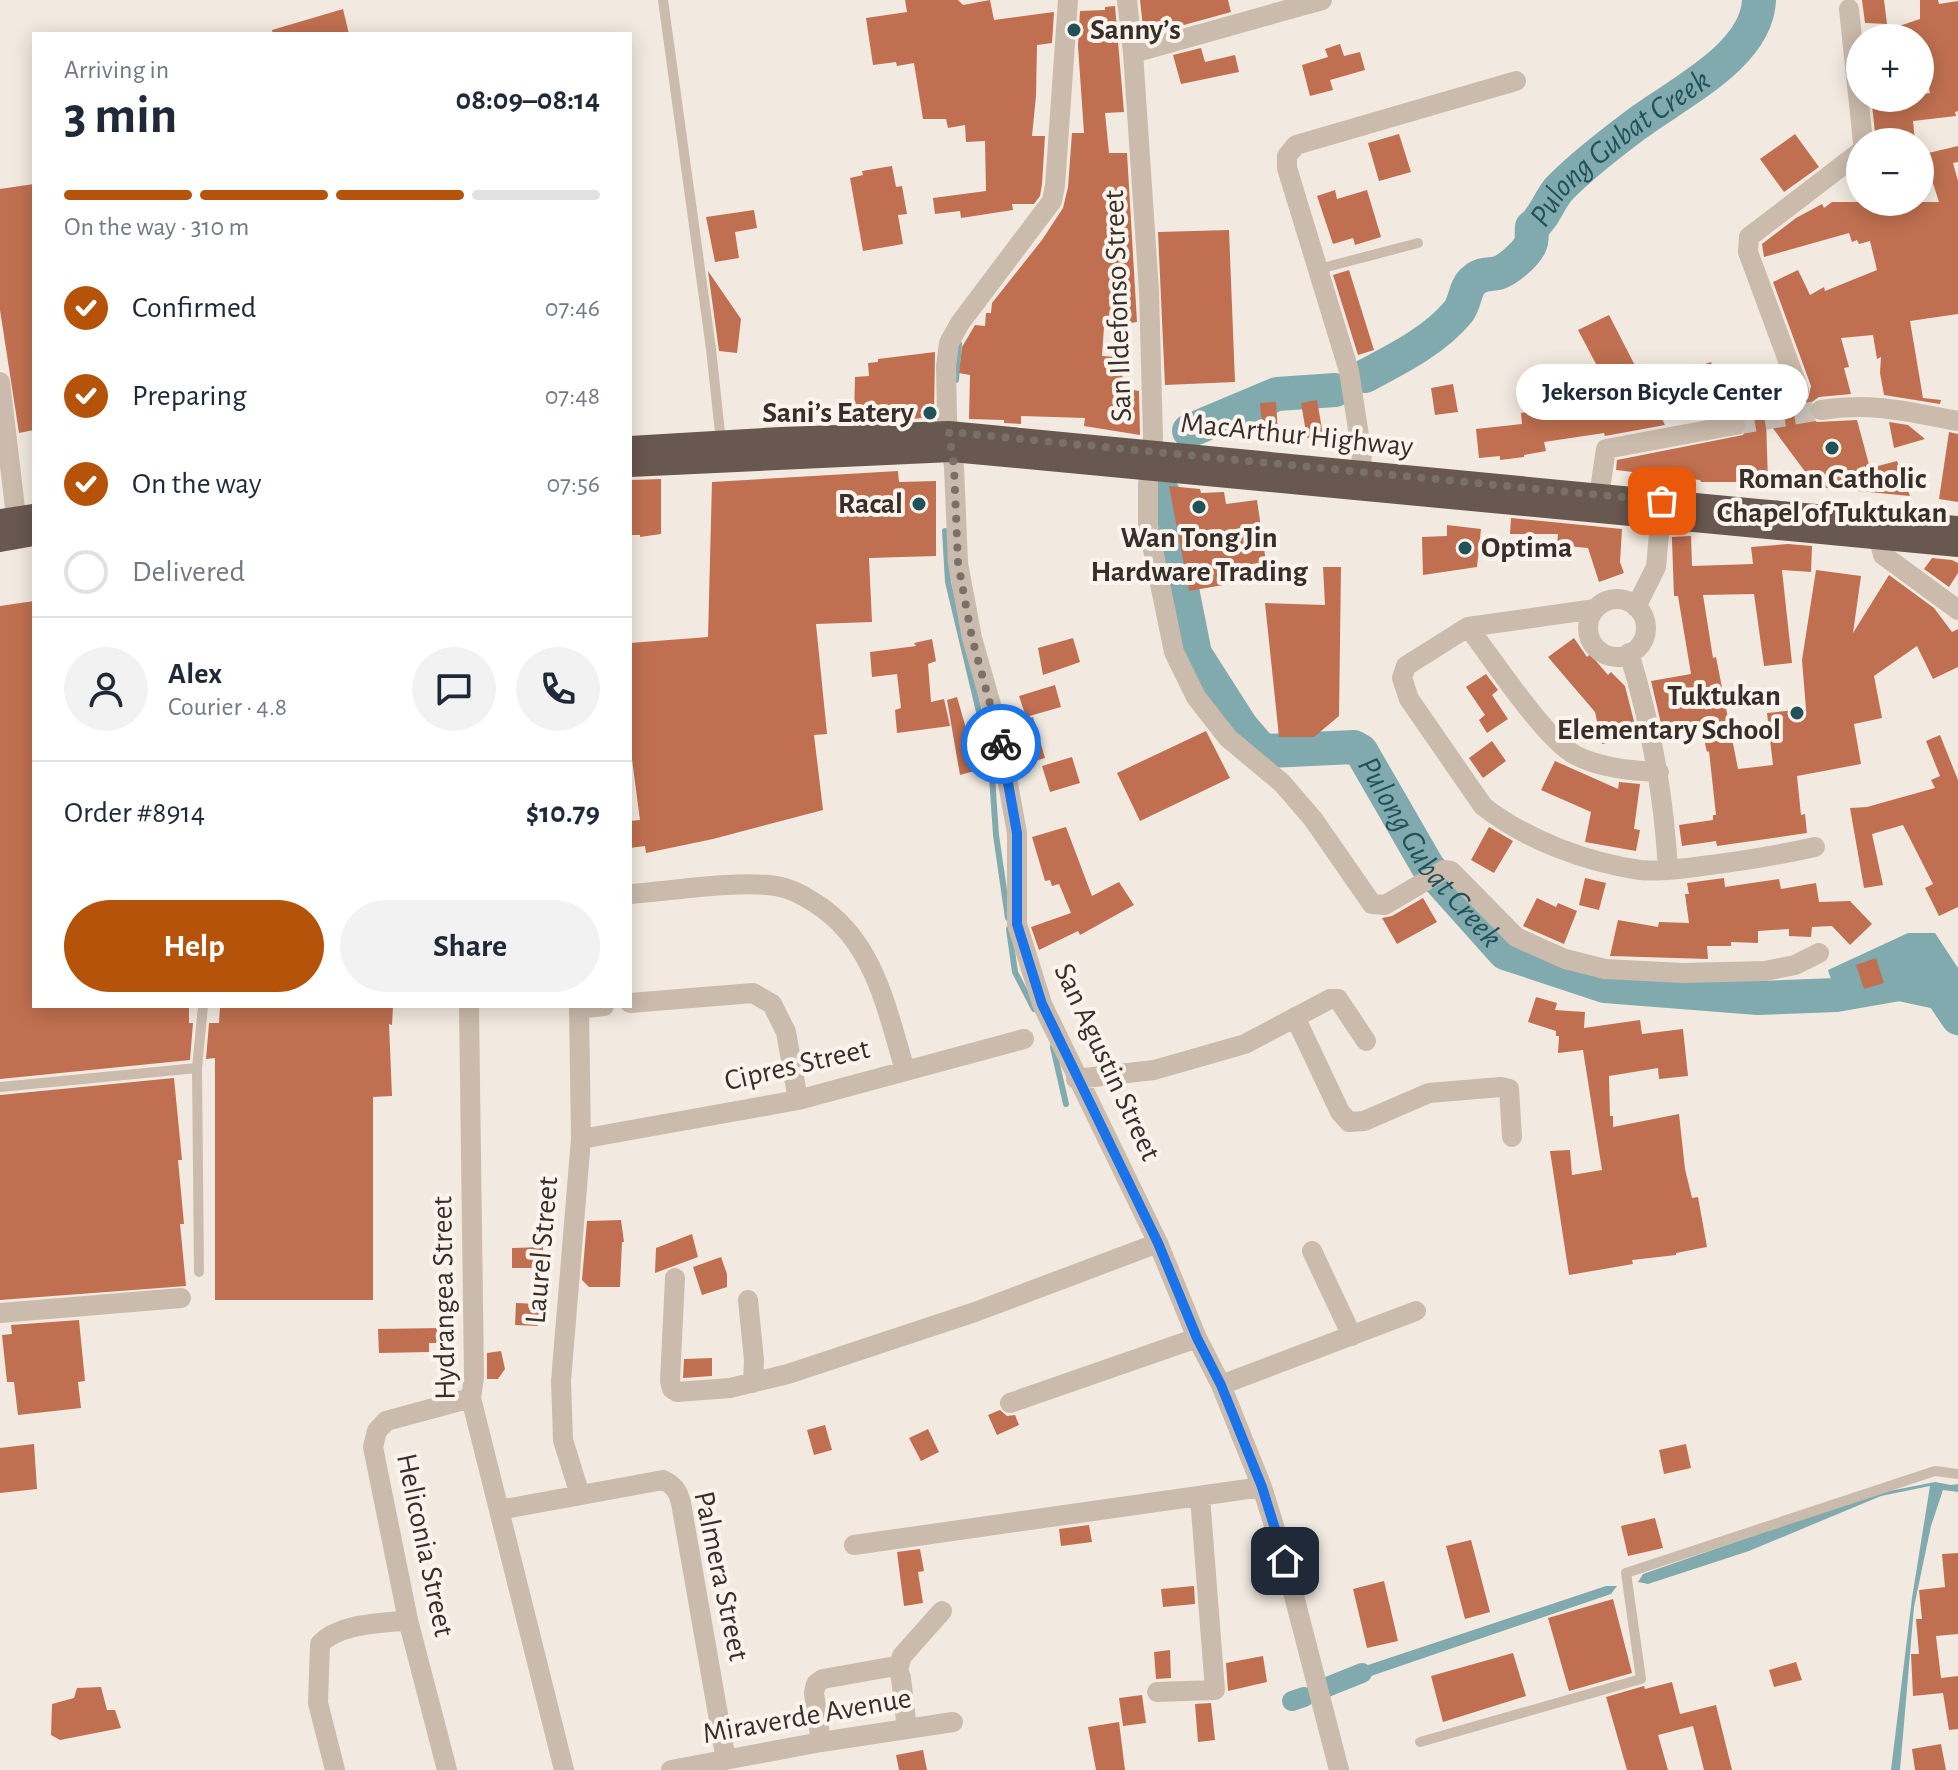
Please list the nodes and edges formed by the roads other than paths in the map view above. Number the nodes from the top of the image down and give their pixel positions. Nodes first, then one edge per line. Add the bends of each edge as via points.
1 (663, 0) edge
2 (1068, 0) edge
3 (1127, 0) edge
4 (1322, 0) edge
5 (1849, 9) dead end
6 (1133, 53) junction
7 (1516, 81) dead end
8 (1862, 128) edge
9 (1846, 163) edge
10 (1418, 243) dead end
11 (1319, 269) junction
12 (0, 382) edge
13 (1799, 390) dead end
14 (1821, 410) tunnel mouth
15 (1958, 421) edge
16 (1735, 425) tunnel mouth
17 (950, 442) junction
18 (632, 447) edge
19 (722, 451) junction
20 (1151, 460) junction
21 (632, 466) edge
22 (1360, 480) junction
23 (1598, 504) junction
24 (1661, 510) junction
25 (1958, 527) edge
26 (17, 528) edge
27 (1880, 530) junction
28 (1958, 546) edge
29 (1636, 607) junction
30 (1595, 609) junction
31 (1958, 610) edge
32 (1468, 627) junction
33 (1629, 653) junction
34 (1659, 772) junction
35 (1815, 847) dead end
36 (1668, 870) junction
37 (632, 894) edge
38 (1819, 953) dead end
39 (632, 1003) edge
40 (203, 1008) edge
41 (469, 1008) edge
42 (579, 1008) edge
43 (1295, 1017) junction
44 (1024, 1039) dead end
45 (1366, 1041) dead end
46 (197, 1068) junction
47 (905, 1070) junction
48 (1076, 1079) junction
49 (0, 1087) edge
50 (798, 1100) junction
51 (1512, 1137) dead end
52 (581, 1139) junction
53 (1158, 1243) junction
54 (1312, 1251) dead end
55 (199, 1272) dead end
56 (675, 1278) dead end
57 (181, 1298) dead end
58 (748, 1300) dead end
59 (1416, 1311) dead end
60 (0, 1313) edge
61 (1352, 1336) junction
62 (1197, 1338) junction
63 (753, 1383) junction
64 (1221, 1385) junction
65 (471, 1398) junction
66 (1010, 1403) dead end
67 (1958, 1474) edge
68 (1262, 1487) junction
69 (580, 1495) junction
70 (1200, 1497) junction
71 (499, 1510) junction
72 (854, 1545) dead end
73 (942, 1611) dead end
74 (408, 1620) junction
75 (898, 1669) junction
76 (1157, 1692) dead end
77 (953, 1722) dead end
78 (907, 1729) junction
79 (821, 1742) junction
80 (1420, 1742) dead end
81 (726, 1760) junction
82 (335, 1770) edge
83 (447, 1770) edge
84 (564, 1770) edge
85 (671, 1770) edge
86 (1339, 1770) edge

1 - 19 lane
2 - 17 street, San Agustin Street via 1052,201 949,343
3 - 6 street, San Ildefonso Street
4 - 6 street
5 - 8 street
6 - 20 street, San Ildefonso Street via 1149,291
7 - 11 street via 1296,145 1287,156 1287,168
9 - 13 street via 1749,237 1748,252
10 - 11 lane
11 - 22 street via 1349,371 1362,455
12 - 26 street
14 - 15 street via 1879,406
16 - 23 street via 1606,449
17 - 19 highway, MacArthur Highway
17 - 20 highway, MacArthur Highway
17 - 48 street, San Agustin Street via 958,563 1017,833 1017,924 1042,1004
18 - 19 highway, MacArthur Highway
19 - 21 highway, MacArthur Highway
20 - 22 highway, MacArthur Highway
20 - 38 street, San Ildefonso Street via 1148,525 1154,567 1174,652 1196,697 1228,738 1282,783 1313,819 1372,904 1385,905 1451,871 1516,937 1565,959 1605,969 1765,971
22 - 23 highway, MacArthur Highway
23 - 24 highway, MacArthur Highway
24 - 27 highway, MacArthur Highway
24 - 29 street via 1656,567
25 - 27 highway, MacArthur Highway
27 - 28 highway, MacArthur Highway
27 - 31 street via 1883,555
29 - 30 street via 1620,599
29 - 33 street via 1646,624 1640,645
30 - 32 street
30 - 33 street via 1588,624 1594,647 1613,657
32 - 34 street via 1557,743 1591,762
32 - 36 street via 1406,666 1402,678 1409,699 1483,806 1565,851 1641,870
33 - 34 street
34 - 36 street
35 - 36 street
37 - 47 street via 779,886 835,915 878,978
39 - 50 street via 753,993 772,1004 786,1032
40 - 46 lane
41 - 65 street, Hydrangea Street
42 - 52 street, Laurel Street
43 - 45 street via 1338,999
43 - 48 street via 1245,1044 1154,1070
43 - 51 street via 1349,1122 1364,1121 1429,1093 1501,1087 1509,1089 1511,1098
44 - 47 street, Cipres Street
46 - 49 lane
46 - 55 lane
47 - 50 street, Cipres Street
48 - 53 street, San Agustin Street
50 - 52 street, Cipres Street
52 - 69 street, Laurel Street via 561,1381 563,1440
53 - 62 street, San Agustin Street
53 - 63 street via 961,1316
54 - 61 street
56 - 63 street via 672,1389
57 - 60 street
58 - 63 street
59 - 61 street
61 - 64 street
62 - 64 street, San Agustin Street
62 - 66 street
64 - 68 street, San Agustin Street
65 - 71 street, Hydrangea Street
65 - 74 street, Heliconia Street via 386,1421 377,1431 373,1447
67 - 80 lane via 1935,1471 1626,1573 1641,1679
68 - 70 street
68 - 86 street, San Agustin Street
69 - 71 street, Palmera Street
69 - 81 street, Palmera Street via 663,1480 678,1492
70 - 72 street
70 - 76 street via 1215,1690
71 - 84 street, Hydrangea Street
73 - 75 street via 902,1656
74 - 82 street via 341,1630 320,1644 318,1703
74 - 83 street, Heliconia Street
75 - 78 street
75 - 79 street via 816,1684
77 - 78 street, Miraverde Avenue
78 - 79 street, Miraverde Avenue
79 - 81 street, Miraverde Avenue
81 - 85 street, Miraverde Avenue

